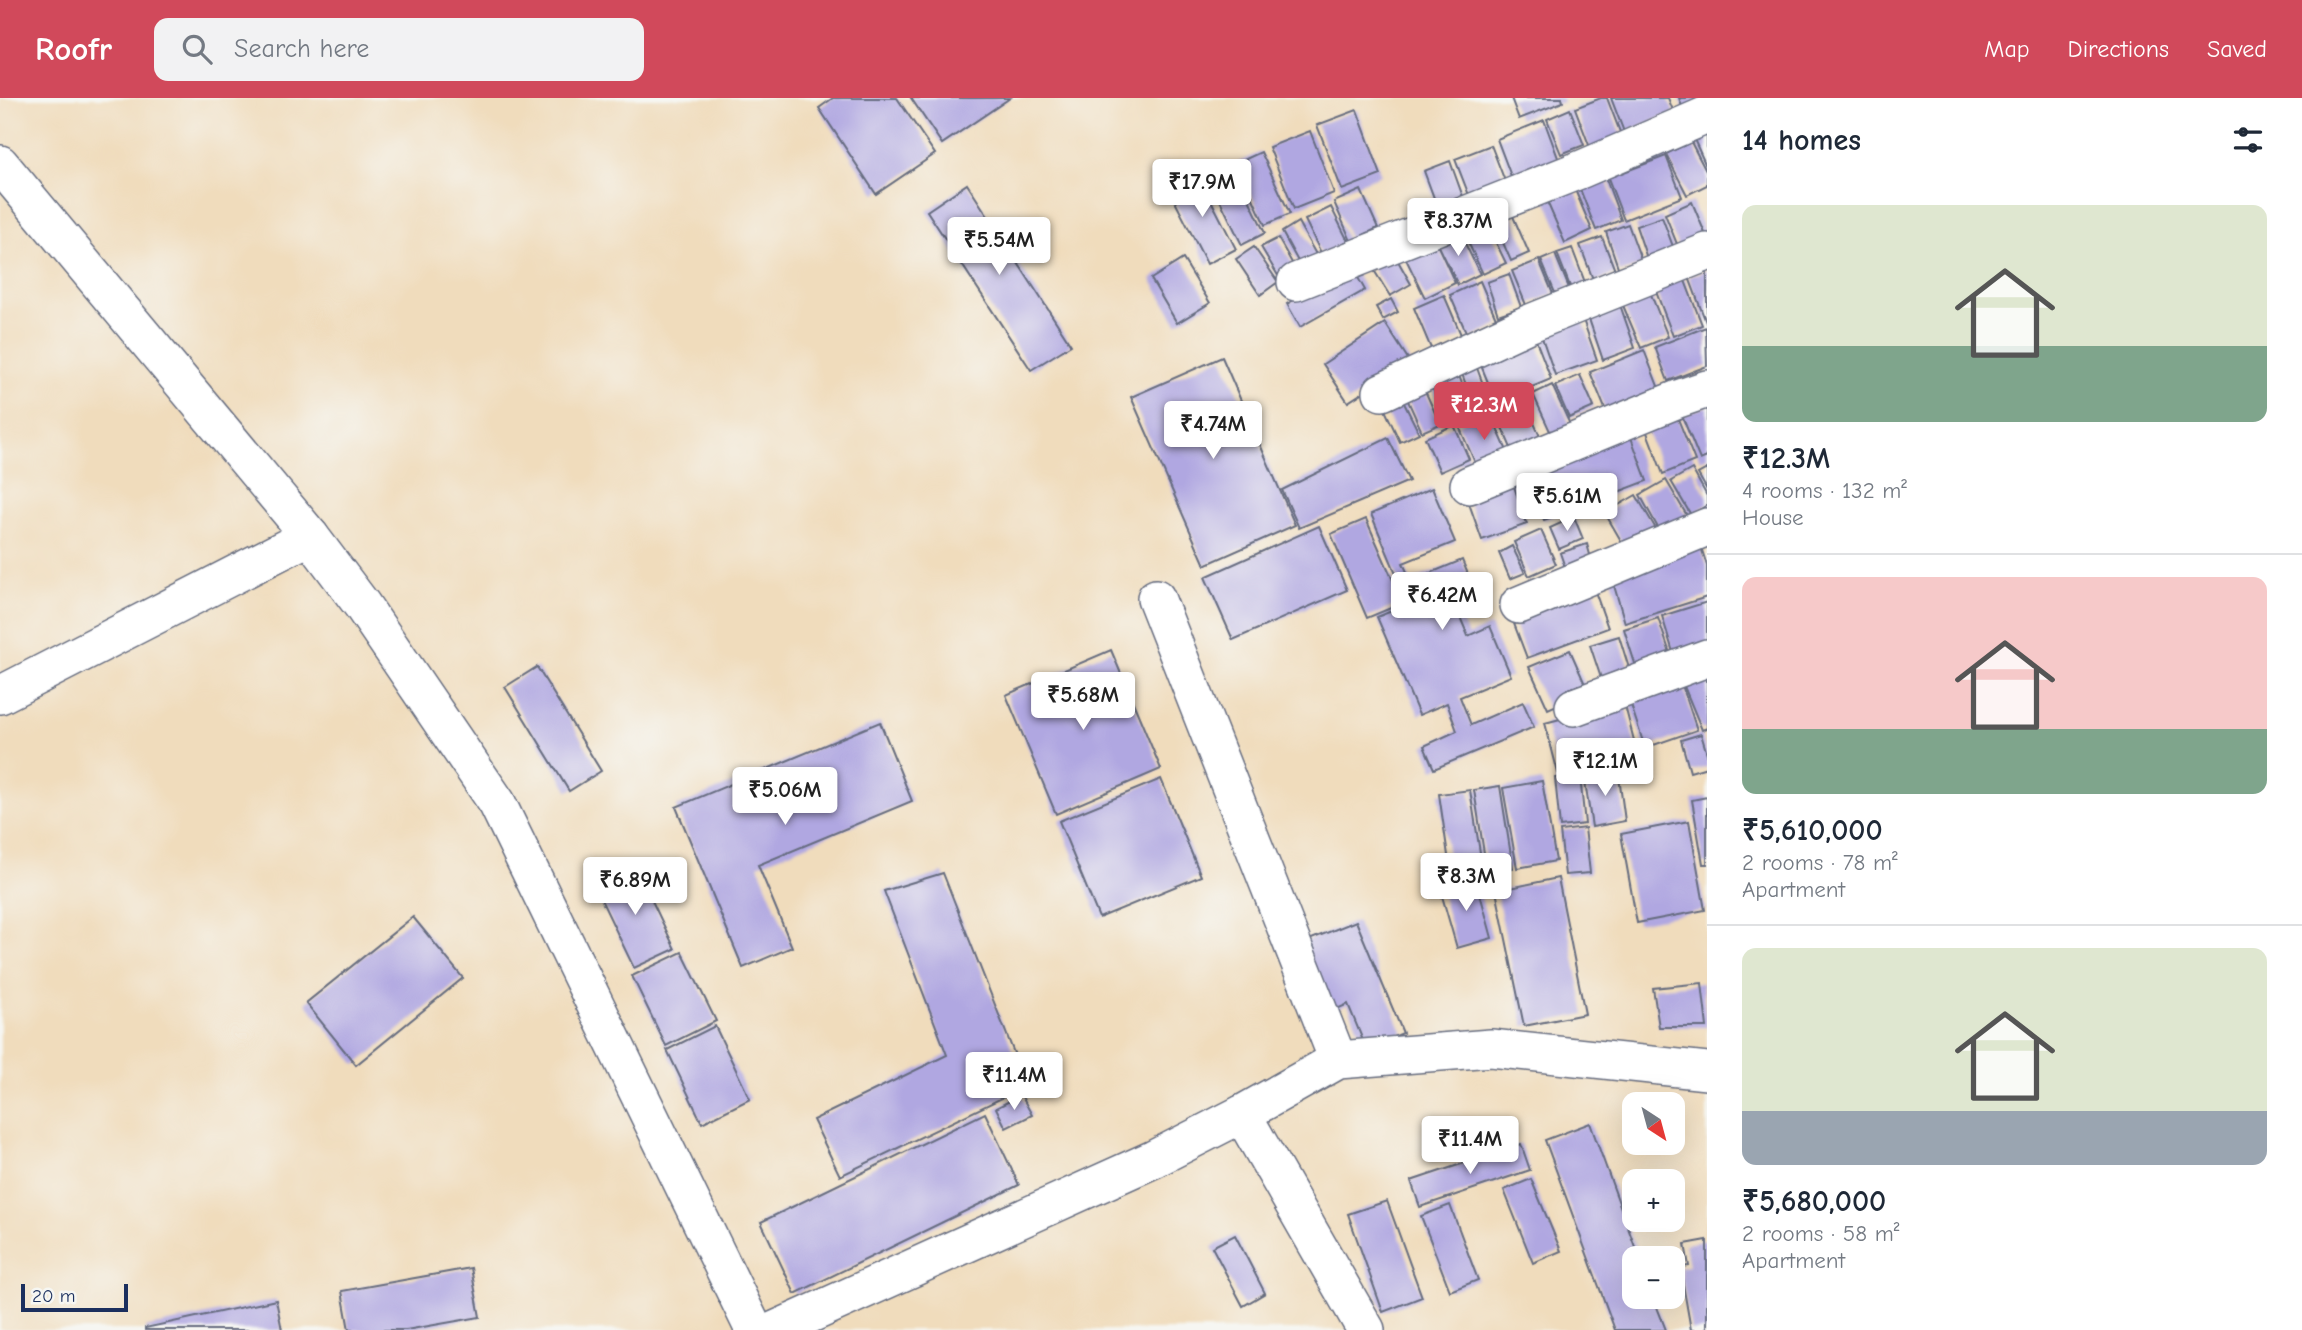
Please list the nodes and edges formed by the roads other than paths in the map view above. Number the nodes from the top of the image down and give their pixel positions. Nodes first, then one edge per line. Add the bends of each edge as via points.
1 (1707, 115) edge
2 (0, 164) edge
3 (1707, 252) edge
4 (1296, 282) dead end
5 (1707, 389) edge
6 (1382, 392) dead end
7 (1469, 485) dead end
8 (1707, 527) edge
9 (310, 536) junction
10 (1156, 598) dead end
11 (1519, 605) dead end
12 (1707, 659) edge
13 (0, 695) edge
14 (1574, 707) dead end
15 (1338, 1060) junction
16 (1707, 1071) edge
17 (1242, 1114) junction
18 (754, 1330) edge
19 (775, 1330) edge
20 (1366, 1330) edge

1 - 4 street
2 - 9 street
3 - 6 street via 1528,324
5 - 7 street
8 - 11 street
9 - 13 street
9 - 18 street via 496,803
10 - 15 street
12 - 14 street
15 - 16 street via 1491,1048
15 - 17 street
17 - 19 street via 1154,1160
17 - 20 street

